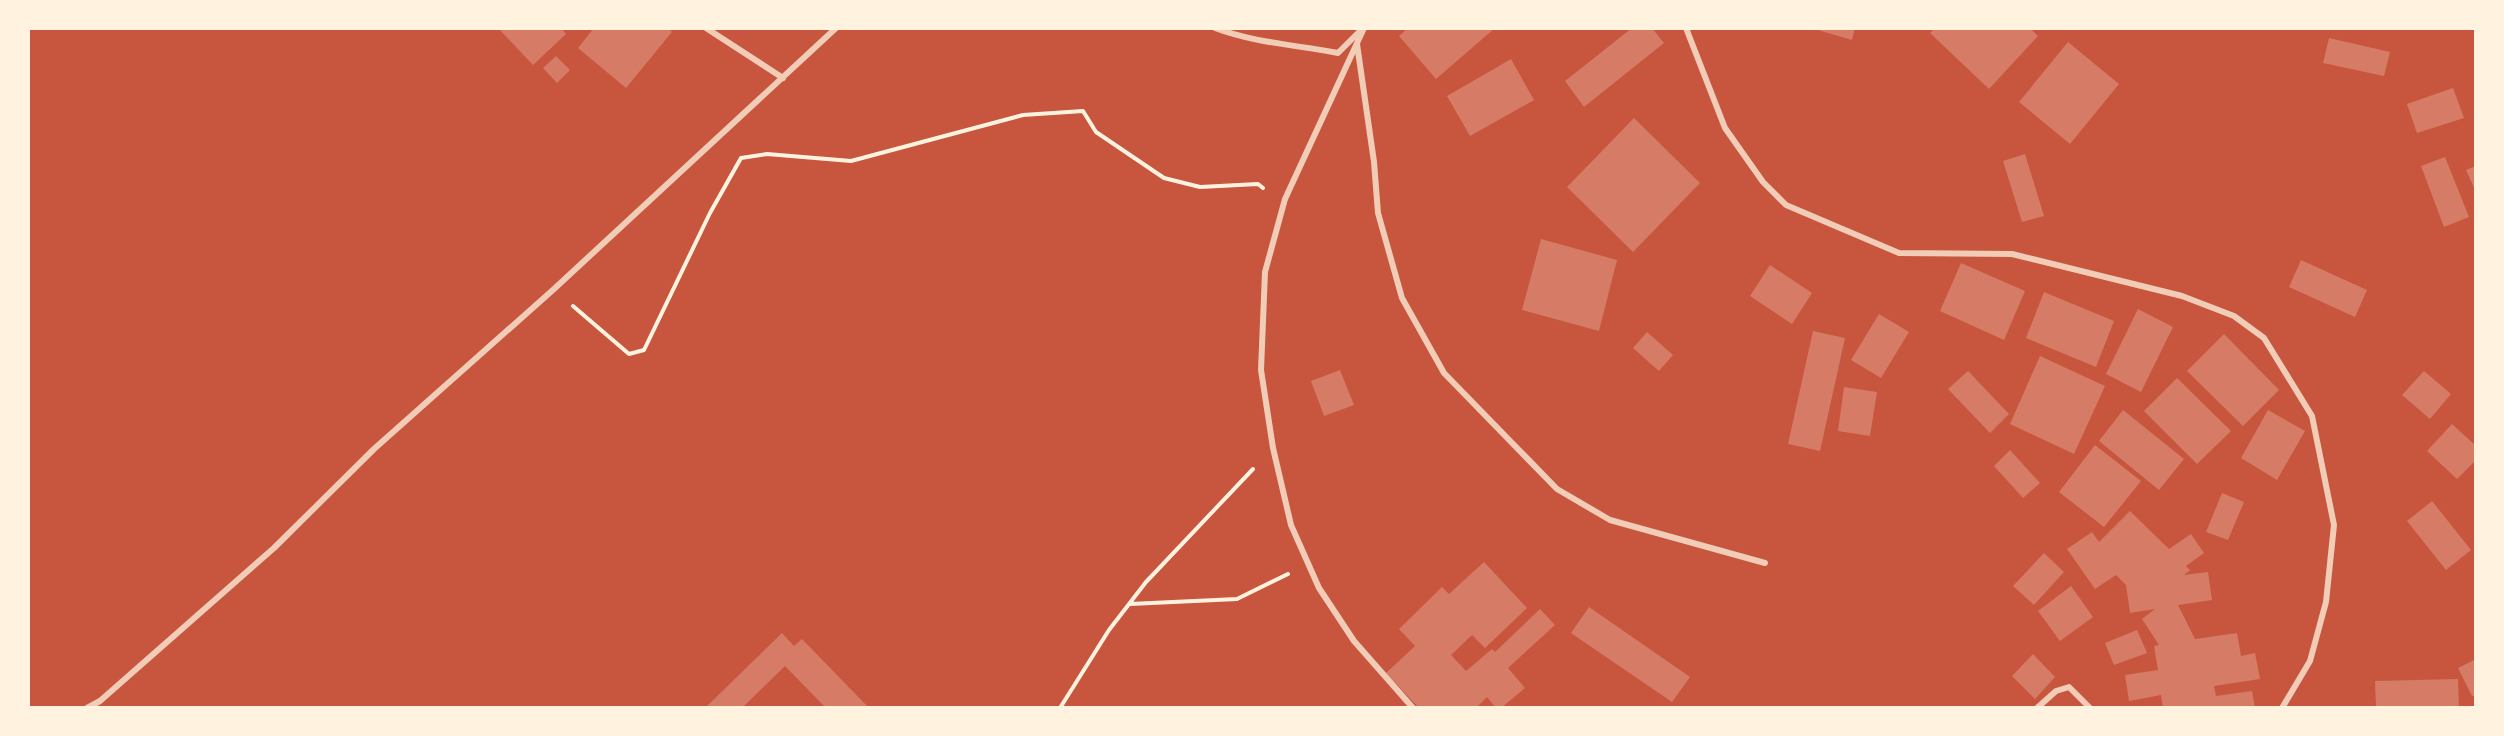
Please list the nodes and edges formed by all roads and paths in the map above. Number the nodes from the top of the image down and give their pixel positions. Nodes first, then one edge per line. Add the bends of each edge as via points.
1 (706, 28) edge
2 (836, 28) edge
3 (1215, 28) edge
4 (1364, 28) edge
5 (1686, 28) edge
6 (1356, 44) junction
7 (783, 78) junction
8 (1285, 199) junction
9 (554, 289) junction
10 (1273, 448) junction
11 (1764, 563) dead end
12 (1309, 564) junction
13 (1129, 604) junction
14 (87, 708) edge
15 (1060, 708) edge
16 (1413, 708) edge
17 (2037, 708) edge
18 (2090, 708) edge
19 (2282, 708) edge

1 - 7 street
2 - 7 street
3 - 4 street via 1233,35 1338,53
4 - 6 street
5 - 19 street via 1725,128 1763,182 1786,206 1899,253 2012,254 2182,296 2234,316 2264,339 2312,416 2334,525 2326,602 2310,661
6 - 8 street
6 - 11 street via 1378,213 1402,298 1444,373 1557,489 1610,520
7 - 9 street
8 - 9 path via 1273,196 1258,184 1200,187 1164,178 1096,132 1083,111 1023,115 851,161 767,154 741,158 644,350 629,354
8 - 10 street via 1265,272 1261,370
9 - 14 street via 374,449 274,548 100,701
10 - 12 street via 1291,525
10 - 13 path
12 - 13 path via 1237,598
12 - 16 street via 1319,588 1354,641
13 - 15 path
17 - 18 street via 2056,691 2069,687

